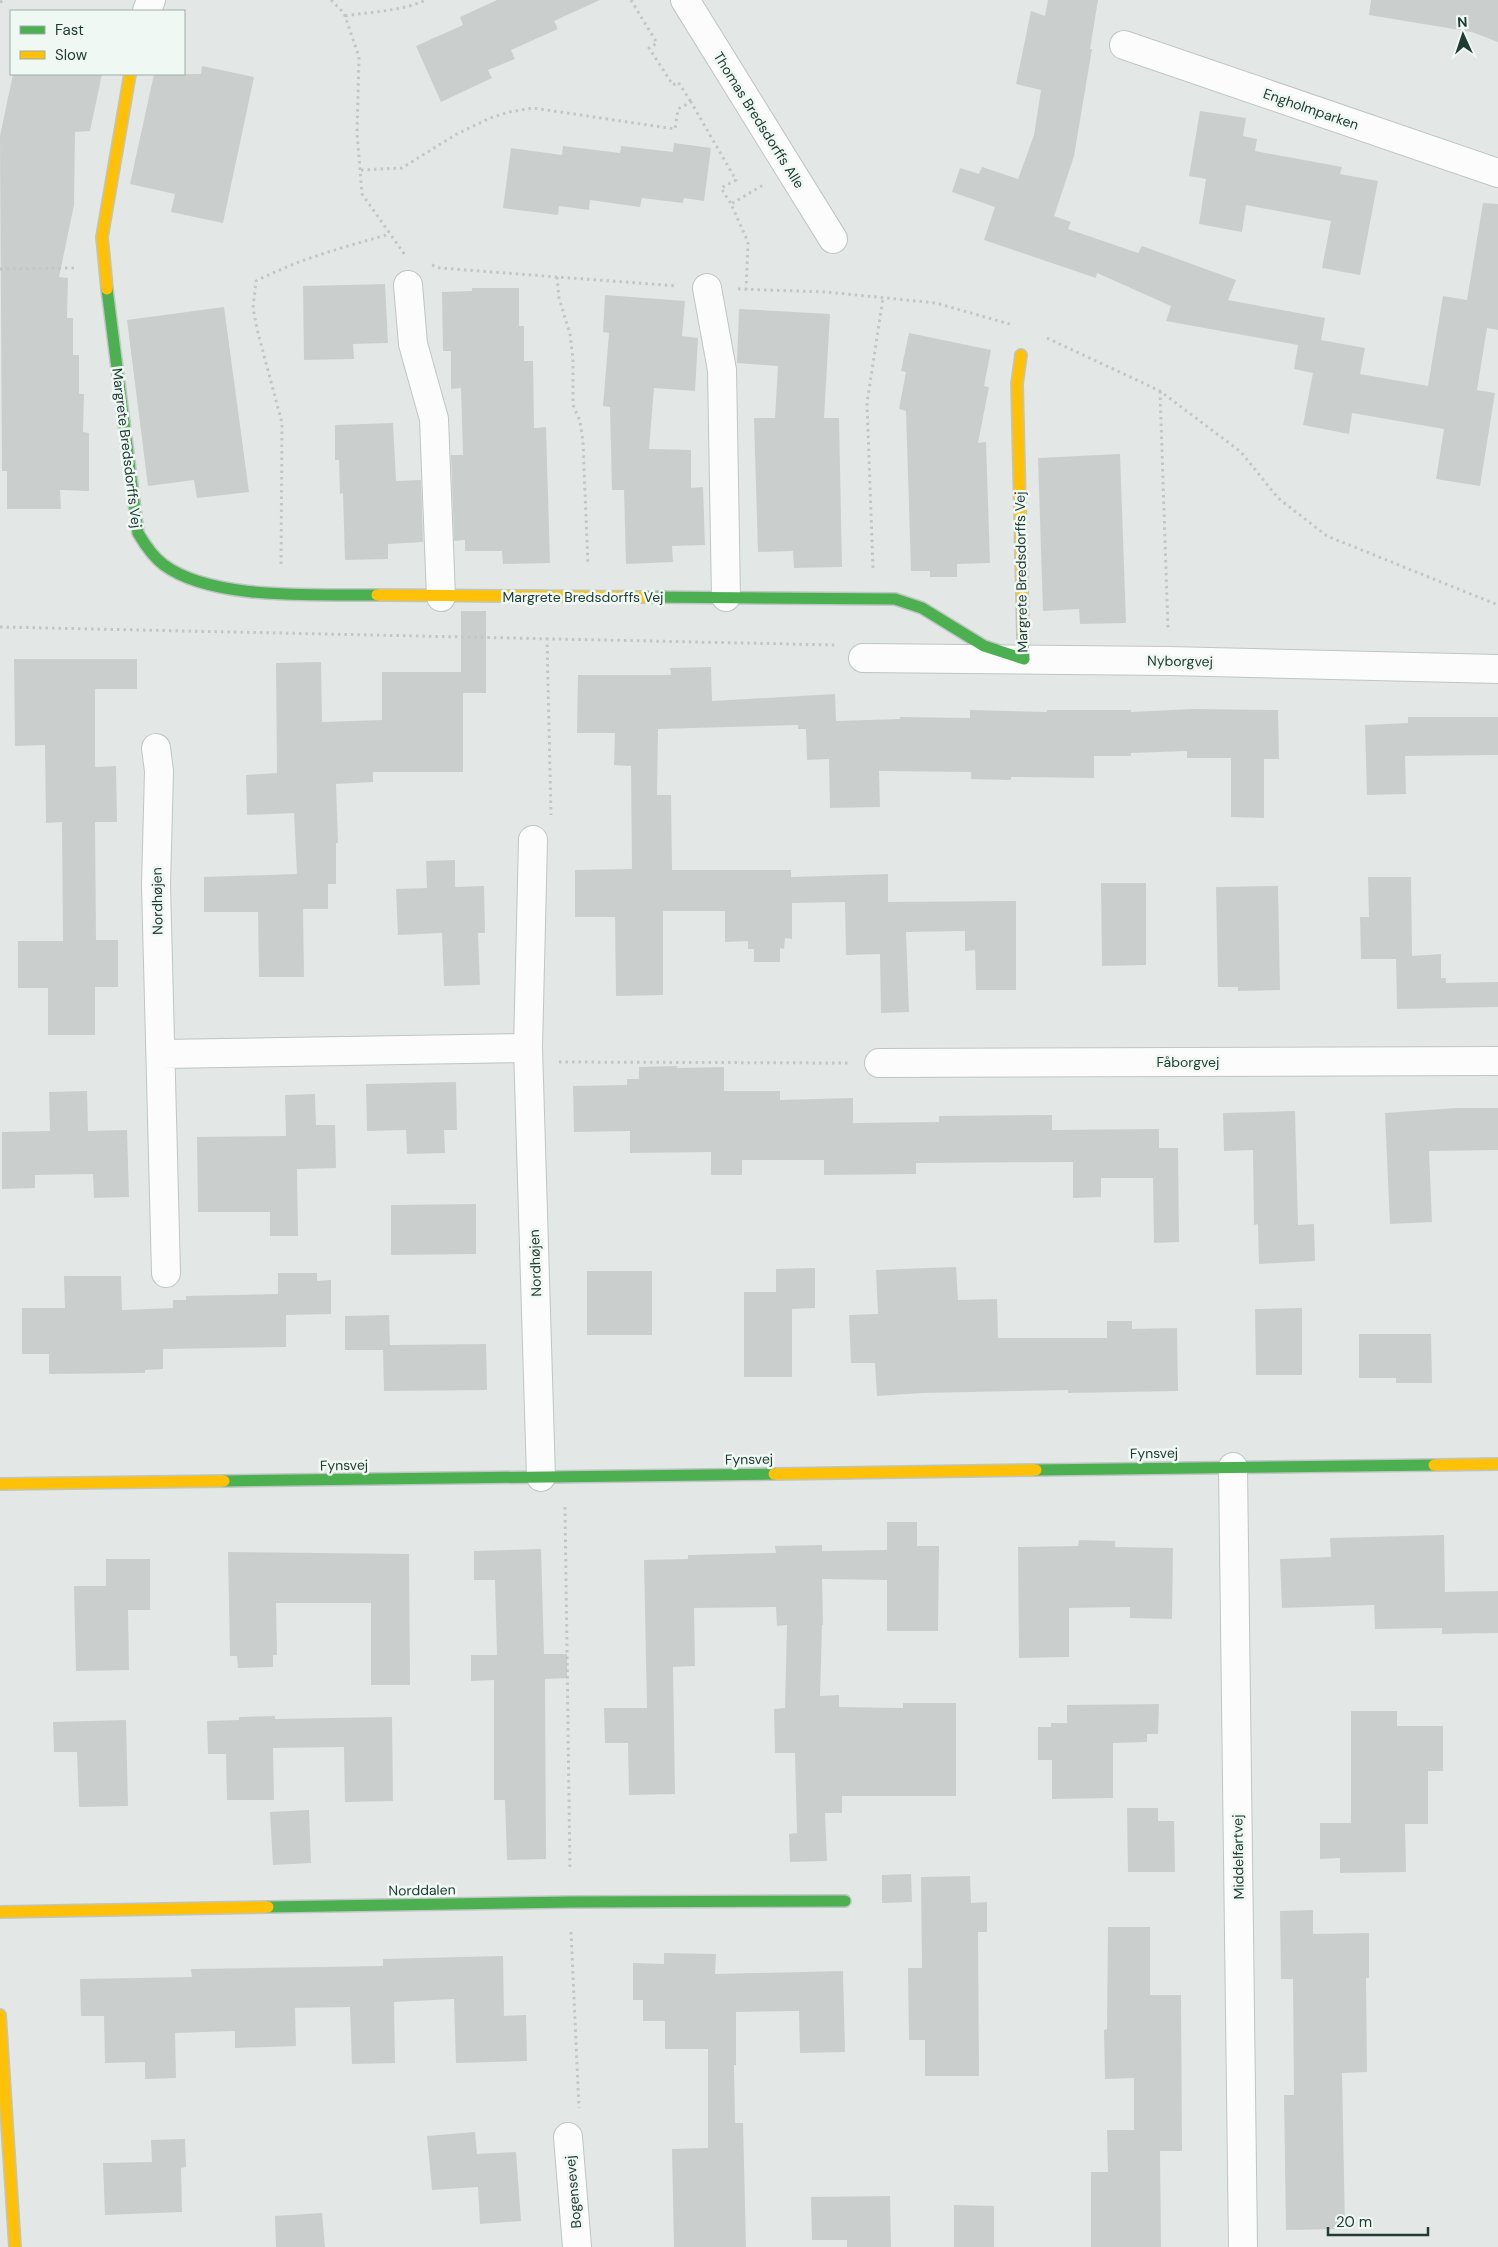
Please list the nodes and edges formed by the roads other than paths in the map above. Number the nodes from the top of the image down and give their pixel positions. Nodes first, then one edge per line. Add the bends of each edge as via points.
1 (685, 0) edge
2 (1124, 45) dead end
3 (130, 75) edge
4 (1498, 173) edge
5 (833, 239) dead end
6 (408, 285) dead end
7 (707, 288) road end
8 (1021, 355) dead end
9 (440, 597) junction
10 (726, 597) junction
11 (863, 658) road end
12 (1024, 659) junction
13 (1498, 670) edge
14 (156, 748) dead end
15 (533, 840) road end
16 (528, 1048) junction
17 (162, 1054) junction
18 (1498, 1061) edge
19 (879, 1063) road end
20 (166, 1273) dead end
21 (1498, 1464) edge
22 (1233, 1467) junction
23 (553, 1477) junction
24 (0, 1484) edge
25 (845, 1901) dead end
26 (0, 1912) edge
27 (0, 2015) edge
28 (568, 2137) road end
29 (15, 2247) edge
30 (577, 2247) edge
31 (1242, 2247) edge

1 - 5 street, Thomas Bredsdorffs Alle
2 - 4 street, Engholmparken
3 - 9 street, Margrete Bredsdorffs Vej via 102,237 138,533 148,550 166,566 187,577 259,594
6 - 9 street via 413,344 434,419
7 - 10 street via 722,370
8 - 12 street, Margrete Bredsdorffs Vej via 1017,384
9 - 10 street, Margrete Bredsdorffs Vej
10 - 12 street, Margrete Bredsdorffs Vej via 895,599 922,608 984,646
11 - 12 street, Nyborgvej
12 - 13 street, Nyborgvej
14 - 17 street, Nordhøjen via 159,771 156,885
15 - 16 street, Nordhøjen
16 - 17 street
16 - 23 street, Nordhøjen
17 - 20 street, Nordhøjen
18 - 19 street, Fåborgvej
21 - 22 street, Fynsvej
22 - 23 street, Fynsvej
22 - 31 street, Middelfartvej
23 - 24 street, Fynsvej
25 - 26 street, Norddalen via 570,1902
27 - 29 street
28 - 30 street, Bogensevej

